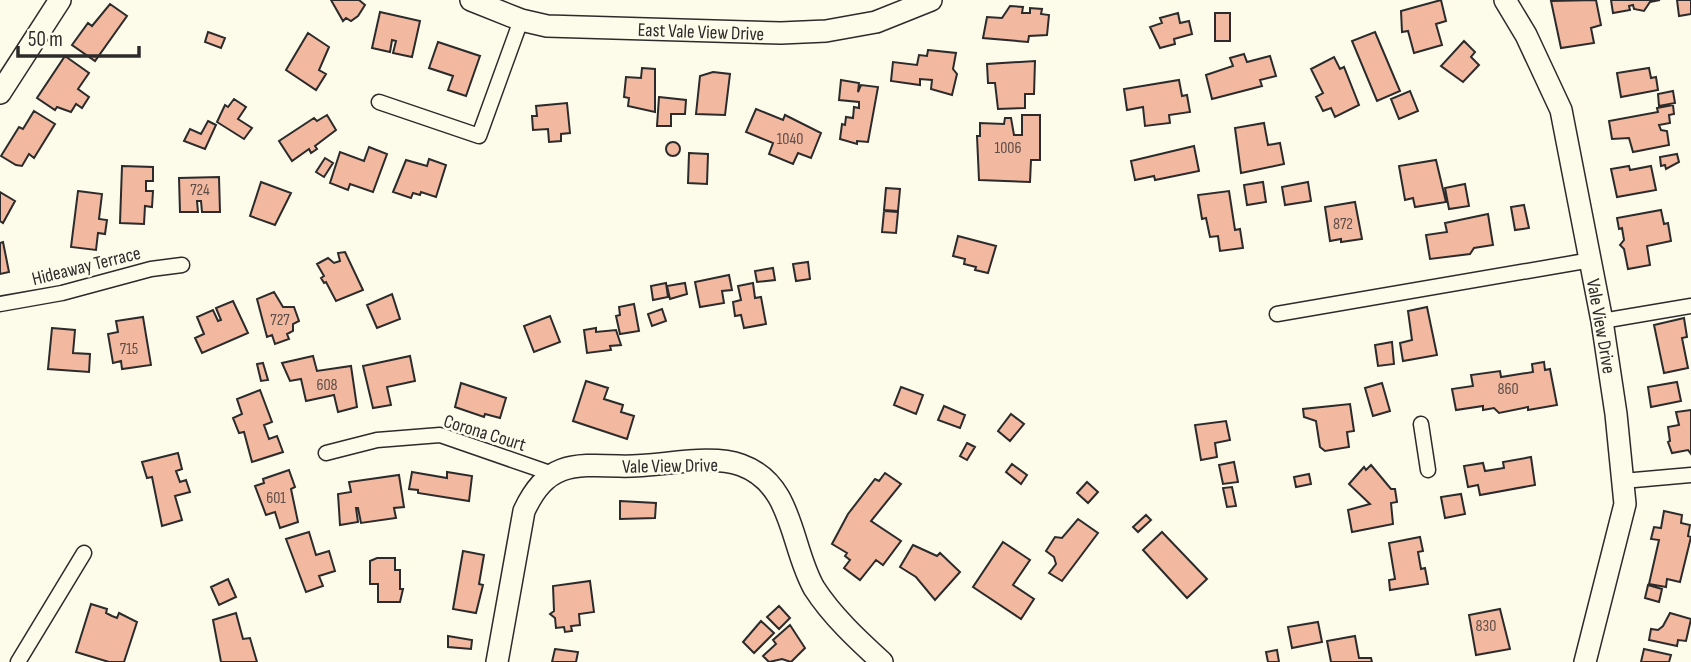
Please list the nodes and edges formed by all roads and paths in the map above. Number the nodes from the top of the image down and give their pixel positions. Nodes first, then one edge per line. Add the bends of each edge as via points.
1 (60, 0) edge
2 (471, 0) edge
3 (931, 0) edge
4 (1505, 0) edge
5 (521, 20) junction
6 (0, 93) edge
7 (379, 102) dead end
8 (1591, 260) junction
9 (182, 265) dead end
10 (0, 304) edge
11 (1691, 306) edge
12 (1278, 314) dead end
13 (1602, 321) junction
14 (1421, 424) dead end
15 (326, 453) dead end
16 (1429, 470) dead end
17 (550, 473) junction
18 (1691, 475) edge
19 (1623, 481) junction
20 (84, 553) dead end
21 (18, 662) edge
22 (497, 662) edge
23 (882, 662) edge
24 (1585, 662) edge

1 - 6 street
2 - 5 street, East Vale View Drive
3 - 5 street, East Vale View Drive via 876,22 826,31 547,26
4 - 8 street, Vale View Drive via 1561,110
5 - 7 street via 480,136
8 - 12 street
8 - 13 street, Vale View Drive
9 - 10 street, Hideaway Terrace
11 - 13 street
13 - 19 street, Vale View Drive
14 - 16 street
15 - 17 street, Corona Court via 377,440 440,435
17 - 22 street via 534,490 524,511
17 - 23 street, Vale View Drive via 577,465 714,462 740,464 762,476 785,505 814,588 849,632
18 - 19 street
19 - 24 street, Vale View Drive via 1625,504
20 - 21 street

